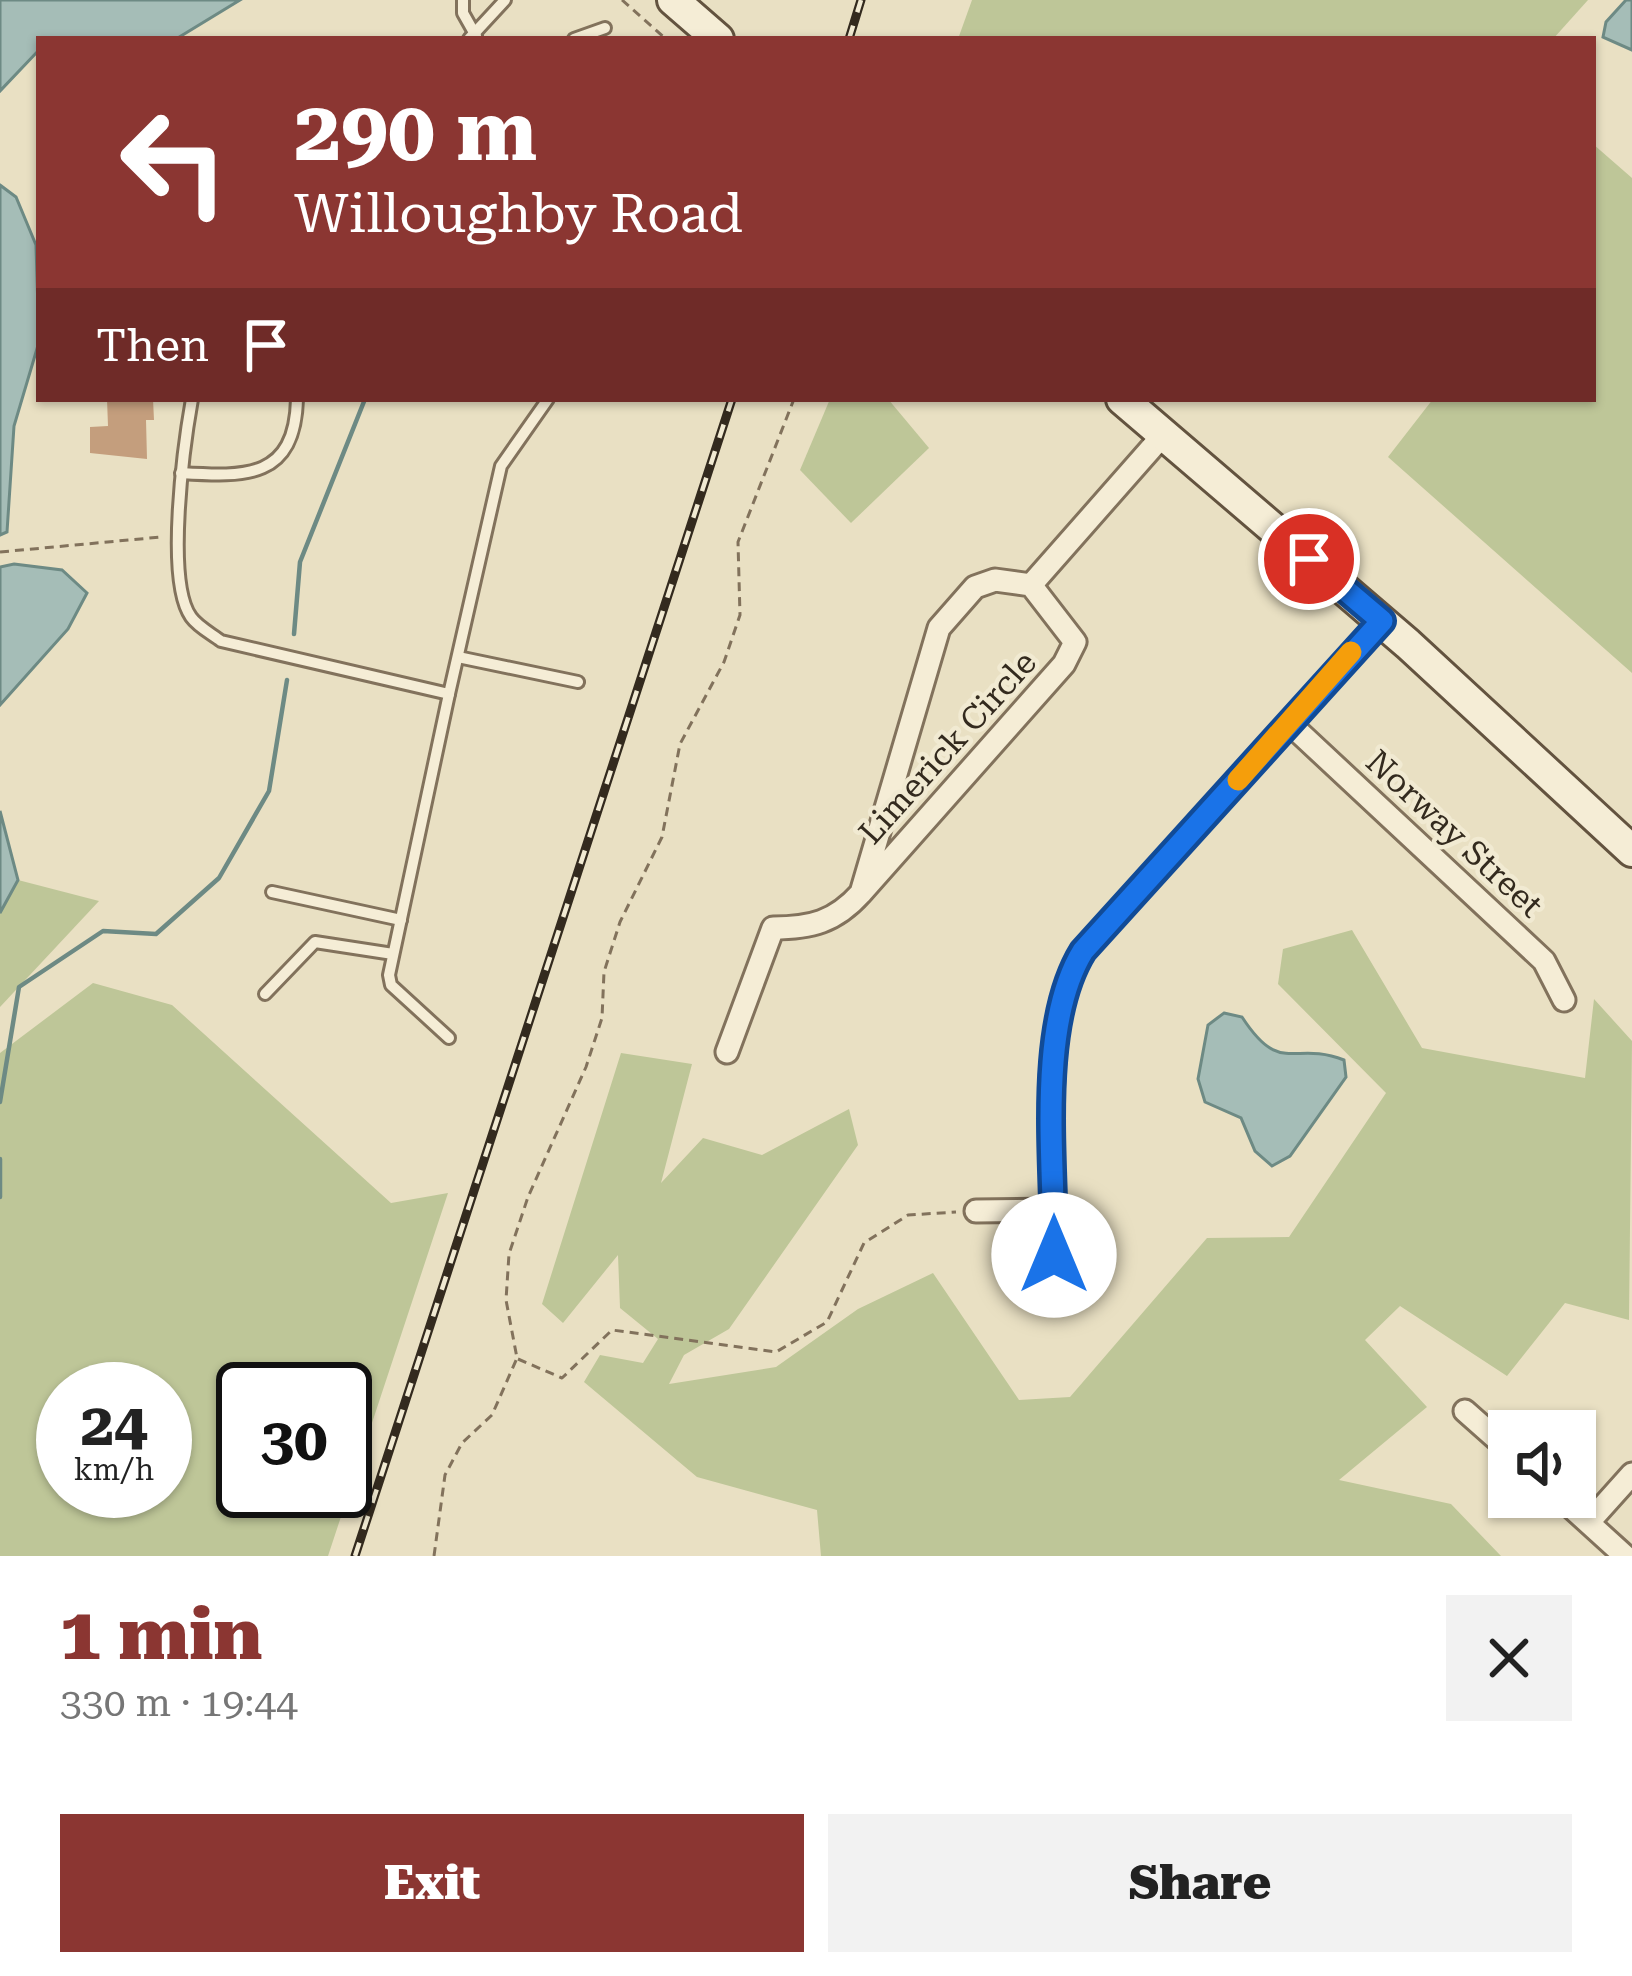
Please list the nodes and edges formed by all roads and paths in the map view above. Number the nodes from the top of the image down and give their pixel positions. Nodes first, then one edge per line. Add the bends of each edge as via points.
1 (464, 0) edge
2 (505, 0) edge
3 (622, 0) edge
4 (673, 0) edge
5 (605, 28) dead end
6 (474, 36) edge
7 (475, 36) edge
8 (582, 36) edge
9 (663, 36) edge
10 (715, 36) edge
11 (192, 402) edge
12 (297, 402) edge
13 (546, 402) edge
14 (793, 402) edge
15 (1126, 402) edge
16 (1163, 435) junction
17 (181, 473) junction
18 (180, 535) junction
19 (0, 552) edge
20 (1030, 585) junction
21 (1382, 621) junction
22 (458, 657) junction
23 (578, 682) dead end
24 (449, 694) junction
25 (1289, 723) junction
26 (1632, 850) edge
27 (272, 892) dead end
28 (861, 893) junction
29 (401, 920) junction
30 (393, 954) junction
31 (265, 994) dead end
32 (1564, 1000) dead end
33 (449, 1037) dead end
34 (727, 1052) dead end
35 (1054, 1210) junction
36 (976, 1211) joint
37 (1054, 1255) dead end
38 (517, 1358) junction
39 (1465, 1411) dead end
40 (1488, 1431) edge
41 (1632, 1474) edge
42 (1585, 1518) edge
43 (1589, 1522) junction
44 (434, 1556) edge
45 (1625, 1556) edge

1 - 6 lane
2 - 7 lane
3 - 9 path
4 - 10 street
5 - 8 lane
11 - 17 lane
12 - 17 lane via 292,442 265,469
13 - 22 lane via 501,466
14 - 38 path via 738,542 735,631 680,745 662,837 604,972 602,1018 586,1067 509,1254 506,1300
15 - 16 street
16 - 20 street
16 - 21 street
17 - 18 lane
18 - 19 path
18 - 24 lane via 182,598 192,619 221,641
20 - 28 street, Limerick Circle via 995,580 975,587 939,628
20 - 28 street, Limerick Circle via 1071,632 1071,653
21 - 25 street
21 - 26 street
22 - 23 lane
22 - 24 lane
24 - 29 lane
25 - 32 street, Norway Street via 1544,961
25 - 35 street via 1069,974 1056,1025
27 - 29 lane
28 - 34 street, Limerick Circle via 815,928 773,928
29 - 30 lane
30 - 31 lane via 315,942
30 - 33 lane via 392,985
35 - 36 street
35 - 37 street
36 - 38 path via 908,1215 864,1244 827,1322 776,1352 612,1330 562,1378
38 - 44 path via 492,1414 462,1443 445,1475
39 - 40 street
41 - 43 street
42 - 43 street
43 - 45 street

